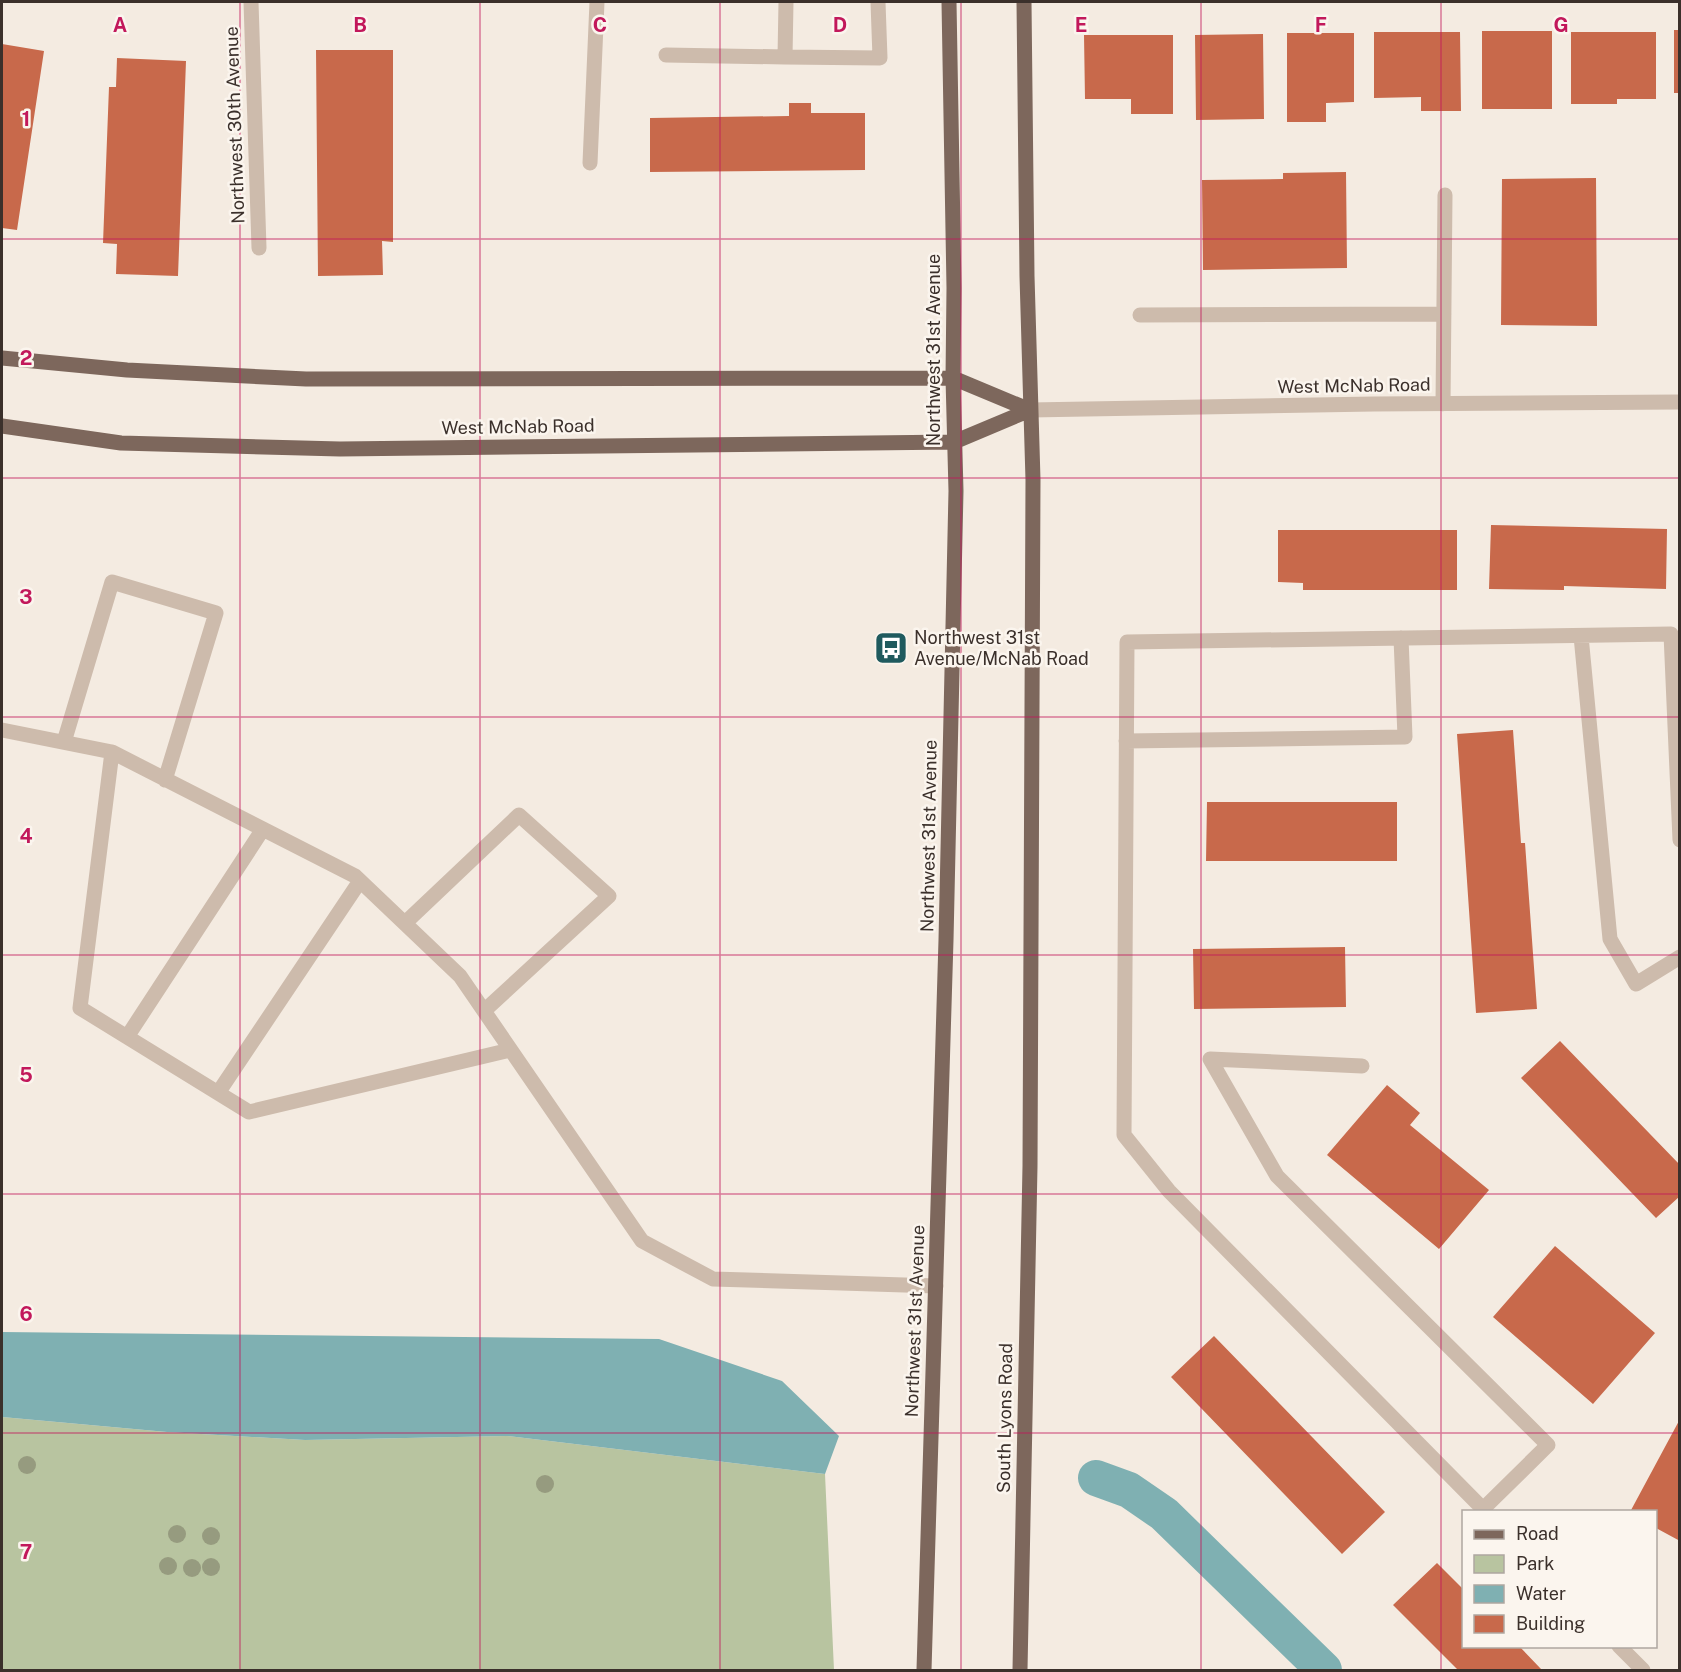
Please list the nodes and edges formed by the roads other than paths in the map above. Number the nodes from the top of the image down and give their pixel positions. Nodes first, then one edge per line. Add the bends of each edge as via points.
1 (251, 2) edge
2 (597, 2) edge
3 (786, 2) edge
4 (878, 2) edge
5 (949, 2) edge
6 (1024, 2) edge
7 (666, 55) dead end
8 (785, 57) junction
9 (590, 163) dead end
10 (1445, 195) dead end
11 (259, 248) dead end
12 (1444, 314) junction
13 (1140, 315) dead end
14 (2, 358) edge
15 (953, 378) junction
16 (1680, 402) edge
17 (1443, 404) junction
18 (1030, 410) junction
19 (2, 426) edge
20 (954, 442) junction
21 (1581, 636) junction
22 (1401, 638) junction
23 (2, 730) edge
24 (1126, 741) junction
25 (64, 742) junction
26 (112, 752) junction
27 (165, 780) junction
28 (263, 829) junction
29 (1680, 840) edge
30 (360, 881) junction
31 (405, 923) junction
32 (1680, 957) edge
33 (484, 1011) junction
34 (127, 1037) junction
35 (510, 1050) junction
36 (1362, 1066) dead end
37 (218, 1093) junction
38 (936, 1286) junction
39 (1484, 1510) edge
40 (1620, 1648) edge
41 (924, 1671) edge
42 (1020, 1671) edge
43 (1643, 1671) edge

1 - 11 street, Northwest 30th Avenue
2 - 9 street
3 - 8 street
4 - 8 street via 880,58
5 - 15 main road, Northwest 31st Avenue
6 - 18 main road
7 - 8 street
10 - 12 street
12 - 13 street
12 - 17 street
14 - 15 main road, West McNab Road via 306,379
15 - 18 main road, West McNab Road
15 - 20 main road, Northwest 31st Avenue
16 - 17 street, West McNab Road
17 - 18 street, West McNab Road
18 - 20 main road, West McNab Road
18 - 42 main road, South Lyons Road via 1030,1166
19 - 20 main road, West McNab Road via 122,443 340,449
20 - 38 main road, Northwest 31st Avenue via 948,881
21 - 22 street
21 - 29 street via 1671,634
21 - 32 street via 1610,939 1636,984
22 - 24 street via 1127,642
22 - 24 street via 1405,737
23 - 25 street
24 - 39 street via 1124,1135 1169,1191
25 - 26 street
25 - 27 street via 112,582 216,613
26 - 27 street
26 - 34 street via 80,1008
27 - 28 street
28 - 30 street
28 - 34 street
30 - 31 street
30 - 37 street
31 - 33 street via 460,976
31 - 33 street via 519,815 609,896
33 - 35 street
34 - 37 street
35 - 37 street via 249,1112
35 - 38 street via 642,1241 712,1279
36 - 39 street via 1210,1059 1277,1176 1548,1445
38 - 41 main road, Northwest 31st Avenue
40 - 43 street

